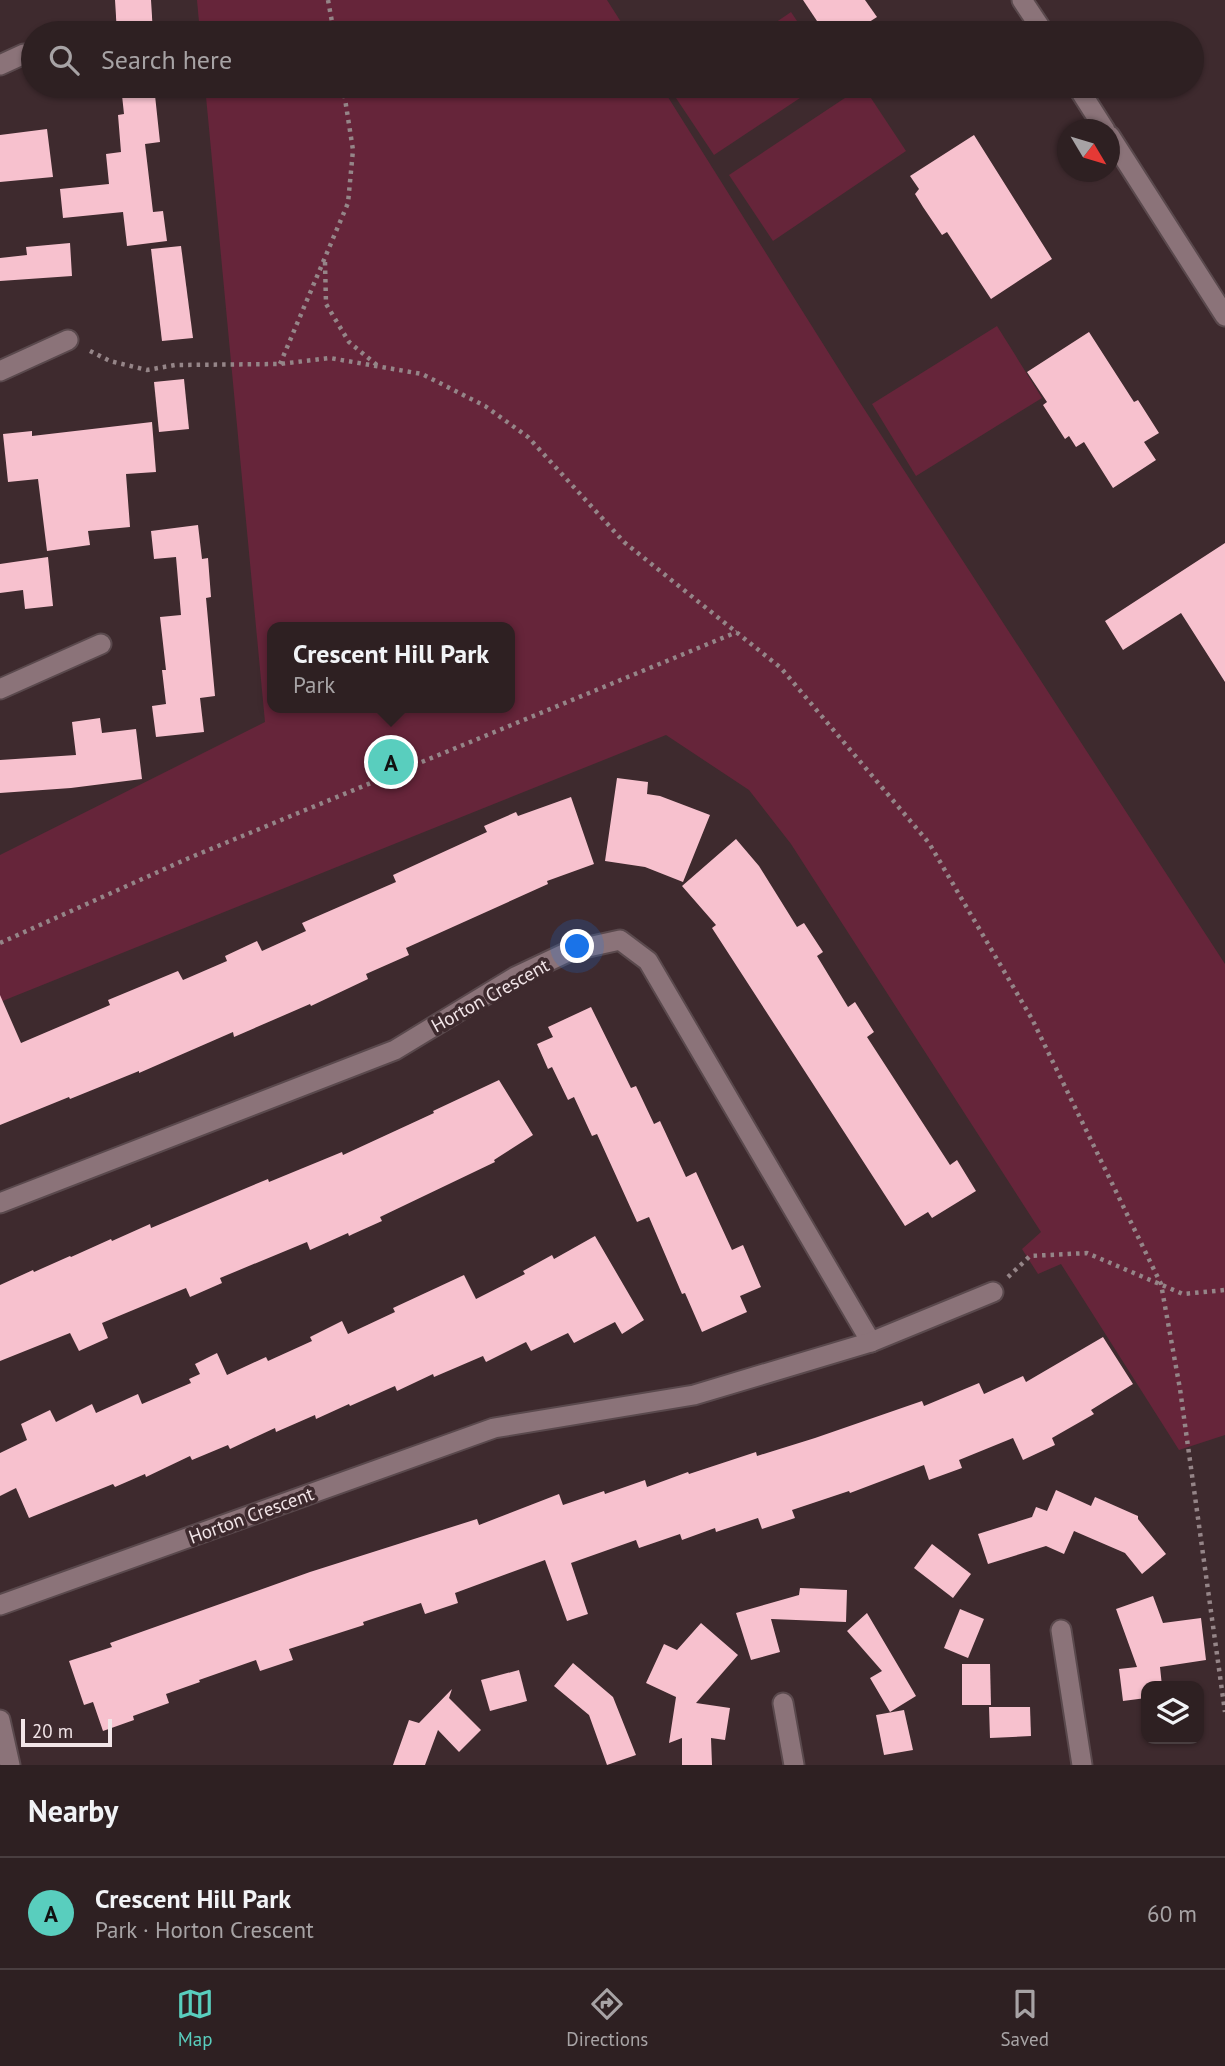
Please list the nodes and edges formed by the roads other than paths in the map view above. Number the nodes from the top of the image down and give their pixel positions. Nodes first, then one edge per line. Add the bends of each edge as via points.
1 (1022, 0) edge
2 (1036, 21) edge
3 (21, 55) edge
4 (0, 65) edge
5 (1085, 98) edge
6 (1098, 119) edge
7 (1120, 152) edge
8 (1225, 316) edge
9 (68, 340) road end
10 (0, 371) edge
11 (102, 644) dead end
12 (0, 690) edge
13 (0, 1203) edge
14 (993, 1292) road end
15 (871, 1342) junction
16 (0, 1605) edge
17 (1061, 1630) dead end
18 (783, 1703) dead end
19 (0, 1720) edge
20 (10, 1765) edge
21 (794, 1765) edge
22 (1082, 1765) edge

1 - 2 street
3 - 4 street
5 - 6 street
7 - 8 street
9 - 10 street
11 - 12 street
13 - 15 street, Horton Crescent via 395,1050 515,977 570,951 620,940 648,961
14 - 15 street, Horton Crescent
15 - 16 street, Horton Crescent via 694,1395 494,1428
17 - 22 street
18 - 21 street
19 - 20 street

